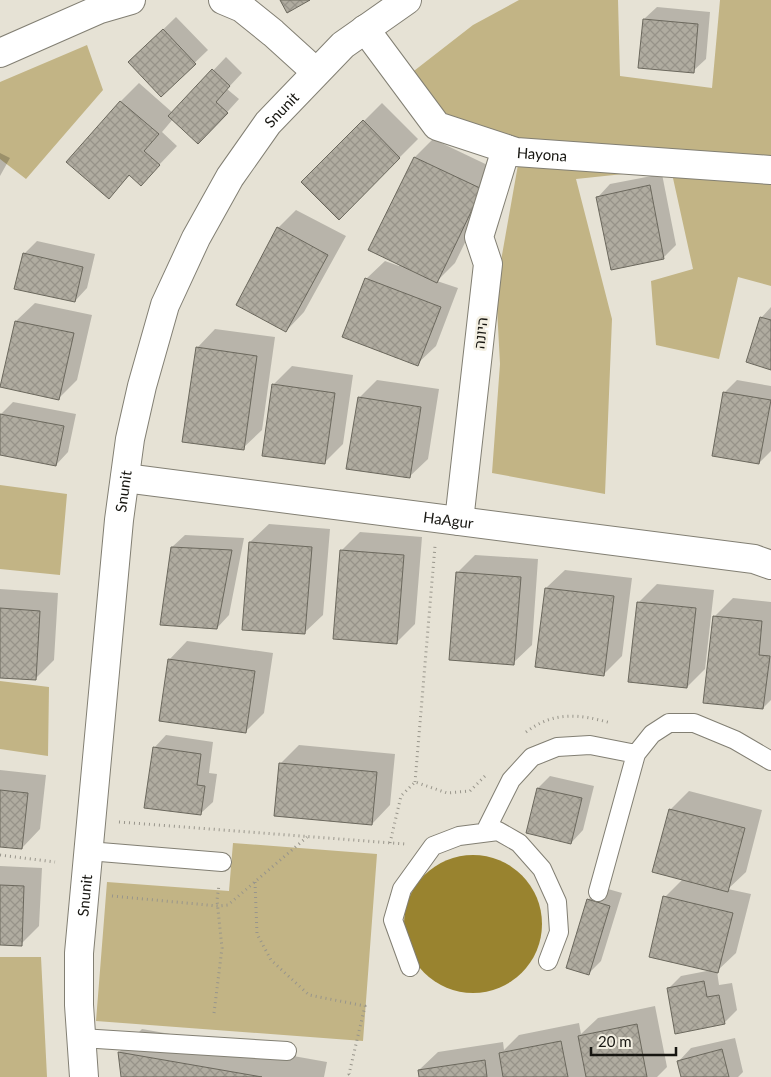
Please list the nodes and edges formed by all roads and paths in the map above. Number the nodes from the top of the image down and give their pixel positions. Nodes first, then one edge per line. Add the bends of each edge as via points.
1 (132, 0) edge
2 (223, 0) edge
3 (408, 0) edge
4 (365, 29) junction
5 (0, 53) edge
6 (316, 72) junction
7 (506, 149) junction
8 (771, 170) edge
9 (124, 478) junction
10 (448, 520) junction
11 (771, 565) edge
12 (636, 754) junction
13 (771, 761) edge
14 (415, 782) dead end
15 (91, 820) junction
16 (485, 832) junction
17 (308, 836) junction
18 (433, 846) junction
19 (88, 851) junction
20 (0, 855) edge
21 (55, 862) dead end
22 (222, 862) joint
23 (255, 882) junction
24 (598, 892) dead end
25 (85, 893) junction
26 (218, 906) junction
27 (548, 961) dead end
28 (410, 967) dead end
29 (214, 1013) dead end
30 (81, 1038) junction
31 (287, 1051) dead end
32 (84, 1077) edge
33 (352, 1077) edge

1 - 5 street via 100,8
2 - 6 street via 242,8
3 - 4 street, Snunit
4 - 6 street, Snunit
4 - 7 street, Hayona via 437,126
6 - 9 street, Snunit via 268,123 230,176 196,238 165,305 142,386
7 - 8 street, Hayona
7 - 10 street, היונה via 479,237 488,264
9 - 10 street, HaAgur
9 - 15 street, Snunit
10 - 11 street, HaAgur via 754,559
10 - 14 path
12 - 13 lane via 652,734 669,723 694,723 735,740
12 - 16 lane via 590,745 557,746 532,758 511,780
12 - 24 lane
15 - 17 path
15 - 19 street, Snunit
16 - 18 lane via 459,836
16 - 27 lane via 498,831 519,843 542,869 557,902 558,912 559,932
17 - 18 path
17 - 23 path
18 - 28 lane via 402,889 393,920
19 - 22 lane
19 - 25 street, Snunit
20 - 21 path
22 - 26 path
23 - 26 path via 228,905
23 - 33 path via 257,934 271,960 309,995 366,1006 349,1074
25 - 26 path
25 - 30 street, Snunit via 80,953
26 - 29 path via 222,948
30 - 31 lane
30 - 32 street, Snunit

